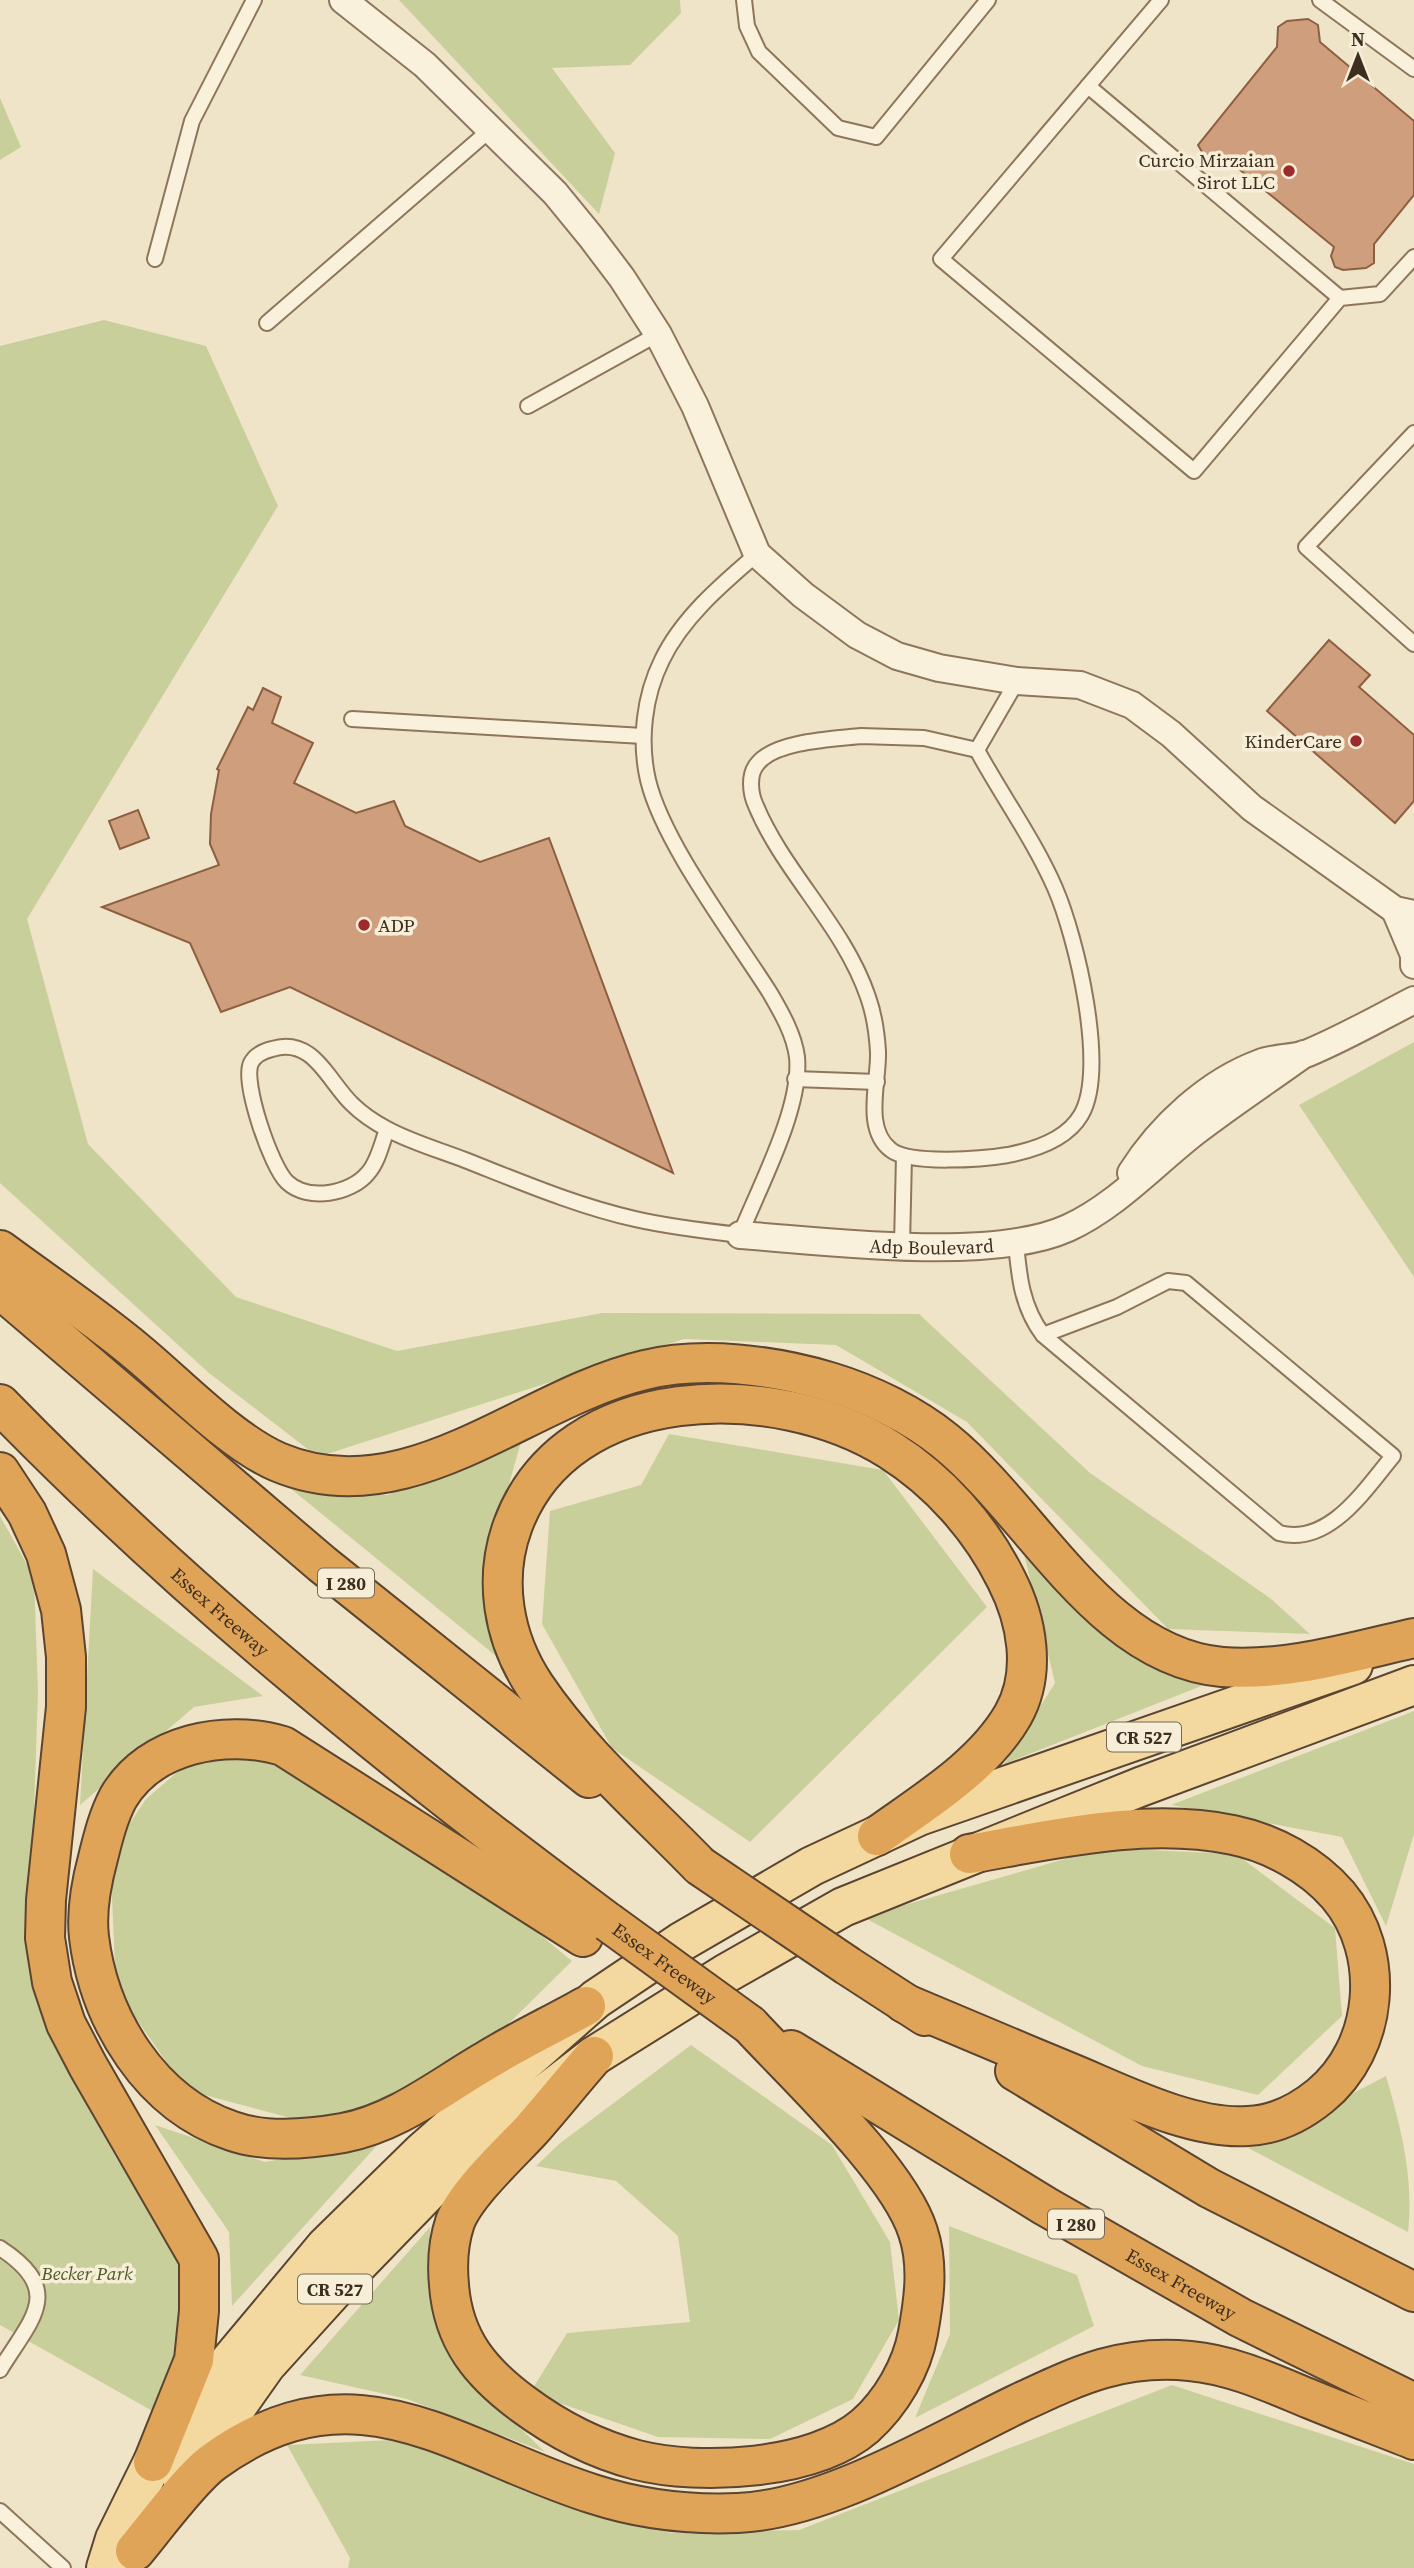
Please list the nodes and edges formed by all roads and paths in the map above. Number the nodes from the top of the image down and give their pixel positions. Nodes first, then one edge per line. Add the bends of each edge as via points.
1 (254, 0) edge
2 (343, 0) edge
3 (744, 0) edge
4 (988, 0) edge
5 (1161, 0) edge
6 (1320, 0) edge
7 (1414, 69) edge
8 (1088, 86) junction
9 (491, 129) junction
10 (1414, 257) edge
11 (155, 259) dead end
12 (1340, 298) junction
13 (267, 323) dead end
14 (658, 334) junction
15 (528, 406) dead end
16 (1414, 433) edge
17 (757, 554) junction
18 (1412, 637) edge
19 (1017, 681) junction
20 (352, 719) dead end
21 (643, 736) junction
22 (977, 750) junction
23 (1404, 912) edge
24 (1414, 965) edge
25 (1414, 1000) edge
26 (1304, 1054) junction
27 (796, 1079) junction
28 (877, 1082) junction
29 (387, 1129) junction
30 (904, 1156) junction
31 (1115, 1198) junction
32 (740, 1235) junction
33 (1016, 1242) junction
34 (902, 1245) junction
35 (0, 1250) edge
36 (0, 1289) edge
37 (1043, 1335) junction
38 (0, 1404) edge
39 (0, 1472) edge
40 (1414, 1638) edge
41 (1414, 1643) edge
42 (1414, 1685) edge
43 (877, 1836) junction
44 (970, 1854) junction
45 (700, 1866) junction
46 (595, 1929) junction
47 (904, 2003) junction
48 (586, 2006) junction
49 (750, 2025) junction
50 (594, 2056) junction
51 (0, 2248) edge
52 (1414, 2292) edge
53 (0, 2370) edge
54 (1414, 2403) edge
55 (1414, 2440) edge
56 (153, 2462) junction
57 (0, 2511) edge
58 (122, 2562) edge
59 (63, 2568) edge

1 - 11 lane via 192,121
2 - 9 street via 425,65
3 - 4 lane via 747,26 759,52 838,128 876,136
5 - 8 lane
6 - 7 lane
8 - 12 lane
8 - 12 lane via 941,259 1194,471
9 - 13 lane
9 - 14 street via 591,236
10 - 12 lane via 1380,294
14 - 15 lane
14 - 17 street via 695,406
16 - 18 lane via 1306,547
17 - 19 street via 857,635 897,656
17 - 21 lane via 683,627 662,660 649,696
19 - 22 lane
19 - 23 street via 1080,685 1132,705 1252,808
20 - 21 lane
21 - 27 lane via 648,780 663,820 786,1023 797,1056
22 - 28 lane via 905,737 823,740 772,752 758,761 752,772 753,797 764,822 852,958 868,997 877,1030
22 - 30 lane via 1054,885 1068,921 1087,1010 1088,1098 1069,1129 1023,1152 969,1158
23 - 24 street
25 - 26 street, Adp Boulevard
26 - 31 street, Adp Boulevard via 1292,1078 1143,1188
26 - 31 street, Adp Boulevard via 1260,1063 1208,1092 1175,1118 1140,1158
27 - 28 lane
27 - 32 lane via 791,1108
28 - 30 lane via 874,1118 882,1141
29 - 29 lane via 371,1170 361,1181 329,1193 296,1188 276,1166 254,1102 248,1074 252,1062 281,1046 303,1049 352,1104
29 - 32 lane via 575,1202 654,1223
30 - 34 lane
31 - 33 street, Adp Boulevard via 1067,1229
32 - 34 street, Adp Boulevard
33 - 34 street, Adp Boulevard
33 - 37 lane via 1024,1300
35 - 40 highway via 132,1348 244,1442 277,1462 313,1473 338,1477 398,1472 600,1384 646,1369 690,1364 773,1369 831,1382 914,1418 947,1442 1001,1494 1081,1585 1129,1631 1169,1654 1218,1667 1269,1668
36 - 45 highway, I 280 via 322,1564
37 - 37 lane via 1279,1532 1300,1535 1334,1521 1394,1456 1186,1283 1168,1281 1117,1307
38 - 46 highway, Essex Freeway / I 280 via 215,1606
39 - 56 highway via 46,1553 61,1610 66,1657 66,1707 46,1900 45,1938 52,1982 66,2024 88,2066 200,2259 194,2360
41 - 43 main road, CR 527 via 919,1816
42 - 44 main road, CR 527
43 - 45 highway via 951,1782 996,1740 1014,1713 1026,1673 1026,1631 1013,1592 992,1550 965,1516 930,1479 889,1450 802,1412 750,1405 674,1408 607,1426 571,1446 545,1470 523,1499 508,1539 502,1577 512,1640 534,1685 581,1742
43 - 48 main road, CR 527 via 812,1866 681,1942
44 - 47 highway via 1145,1828 1234,1835 1286,1854 1339,1896 1359,1930 1367,1955 1370,2000 1362,2037 1330,2088 1311,2103 1288,2118 1246,2126 1140,2102
44 - 50 main road, CR 527 via 843,1907
45 - 47 highway, I 280, bridge
46 - 48 highway via 282,1745 260,1739 202,1742 180,1749 134,1777 118,1798 104,1834 89,1905 89,1937 99,1982 128,2046 175,2101 233,2132 316,2137 380,2121
46 - 49 highway, Essex Freeway / I 280, bridge via 675,1973
47 - 52 highway, I 280 via 1209,2188
48 - 56 main road, CR 527 via 422,2152 326,2246 204,2392
49 - 50 highway via 838,2121 905,2204 918,2232 924,2287 915,2351 892,2393 864,2426 837,2443 762,2466 682,2467 593,2446 551,2424 482,2371 454,2323 447,2258 456,2220 489,2174
49 - 54 highway, Essex Freeway / I 280 via 1045,2206 1241,2318
50 - 58 main road, CR 527 via 457,2162 353,2269 266,2365
51 - 53 lane via 27,2270 39,2291 36,2312
55 - 58 highway via 1240,2371 1190,2361 1142,2361 1091,2369 841,2488 741,2513 688,2512 593,2494 404,2420 346,2411 282,2424 212,2463
56 - 58 main road, CR 527 via 115,2539
57 - 59 lane

